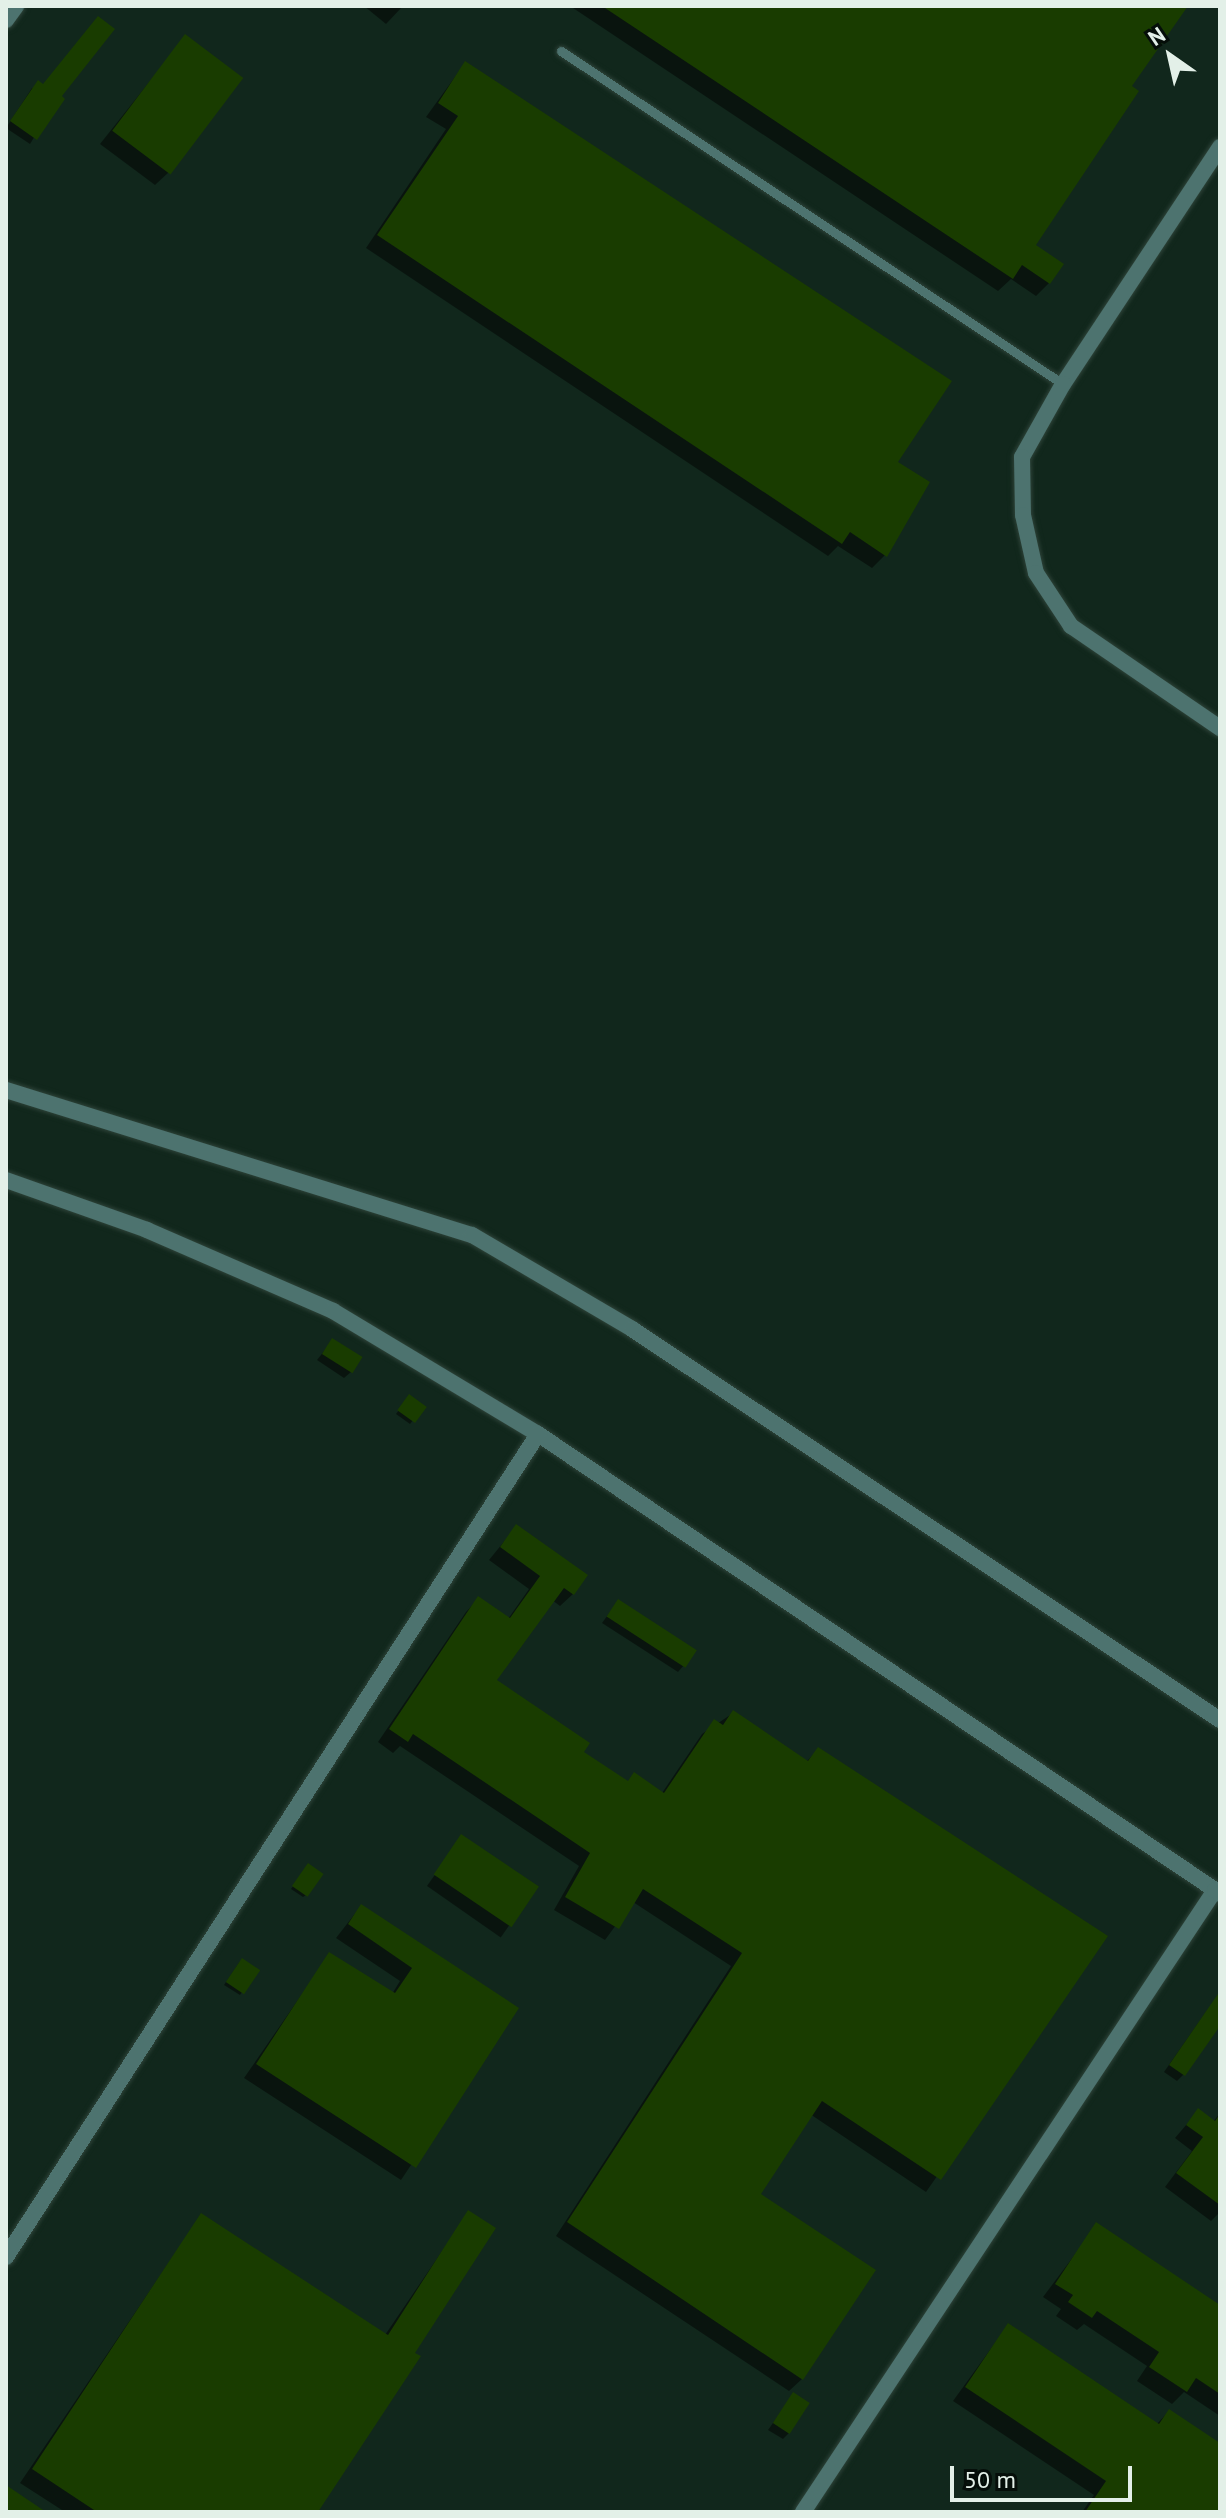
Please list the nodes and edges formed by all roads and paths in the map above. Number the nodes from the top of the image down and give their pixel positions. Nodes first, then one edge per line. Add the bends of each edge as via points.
1 (16, 6) edge
2 (6, 20) edge
3 (561, 51) dead end
4 (1220, 147) edge
5 (1063, 384) junction
6 (1220, 728) edge
7 (6, 1090) edge
8 (6, 1180) edge
9 (538, 1434) junction
10 (1220, 1720) edge
11 (1217, 1892) edge
12 (6, 2257) edge
13 (803, 2512) edge

1 - 2 street
3 - 5 lane
4 - 5 street
5 - 6 street via 1022,457 1023,515 1036,573 1071,626
7 - 10 street via 472,1235 632,1329
8 - 9 street via 147,1230 333,1311
9 - 11 street
9 - 12 street
11 - 13 street

